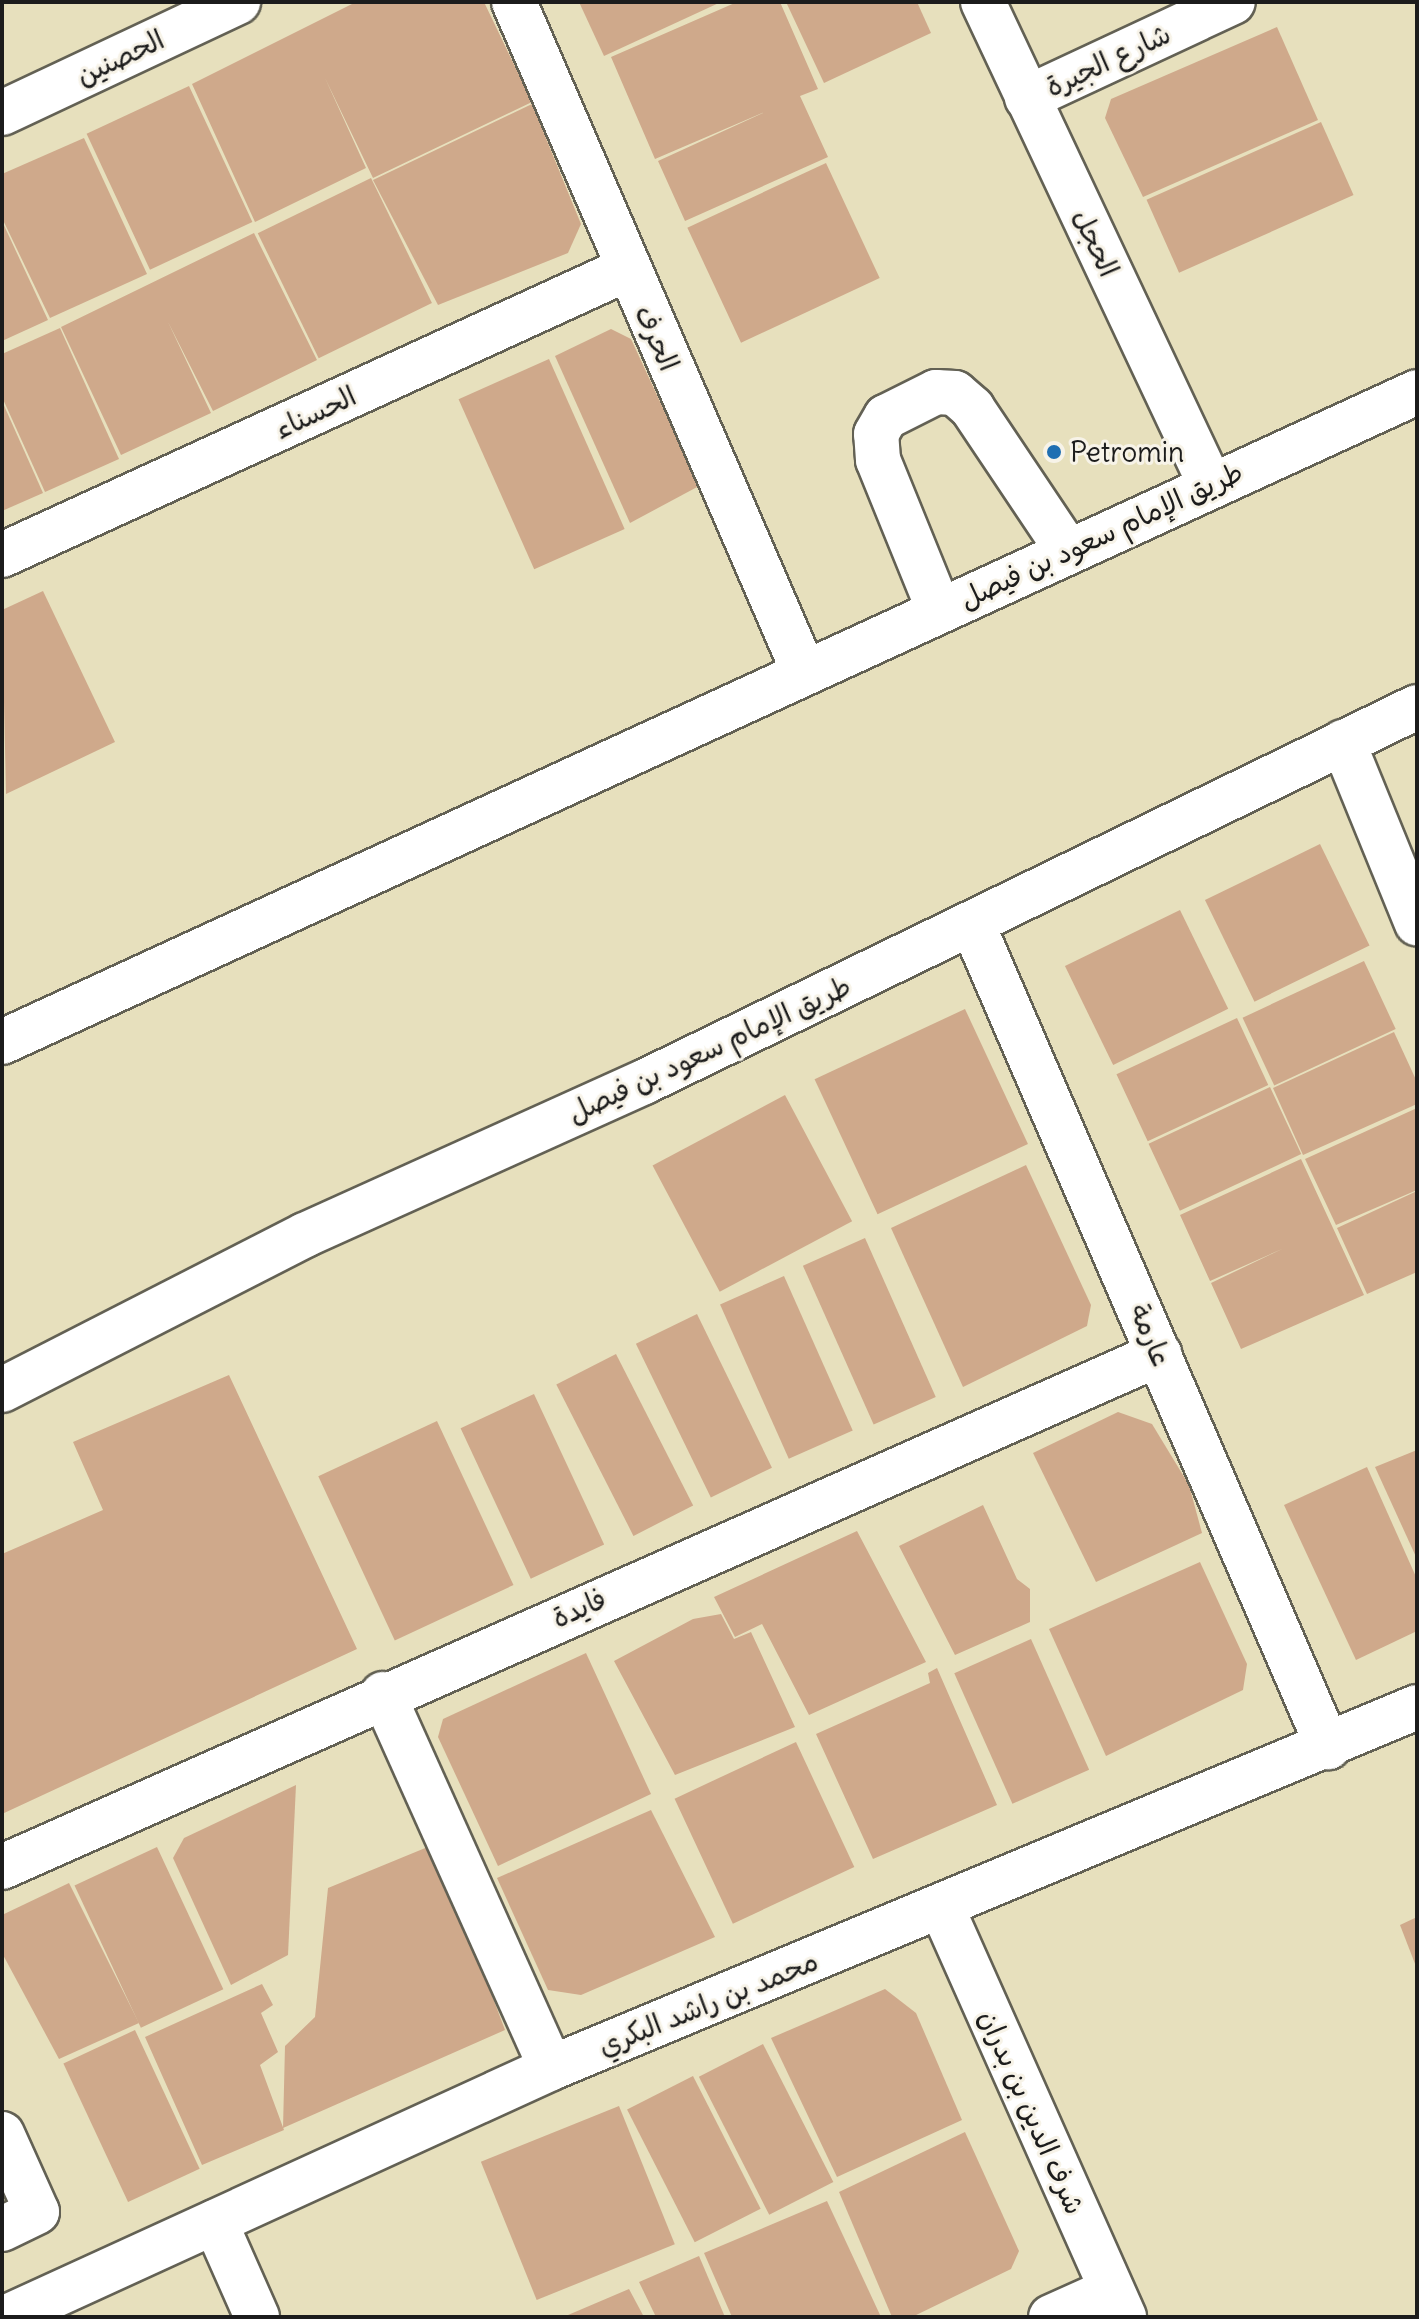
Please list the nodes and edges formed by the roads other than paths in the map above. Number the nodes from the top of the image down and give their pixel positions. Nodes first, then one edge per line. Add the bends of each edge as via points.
1 (238, 2) edge
2 (514, 2) edge
3 (983, 2) edge
4 (1233, 2) edge
5 (1027, 98) junction
6 (2, 113) edge
7 (627, 269) junction
8 (1417, 392) edge
9 (1210, 484) junction
10 (1067, 550) junction
11 (2, 555) edge
12 (939, 610) junction
13 (804, 672) junction
14 (1417, 707) edge
15 (1343, 742) junction
16 (972, 923) junction
17 (1417, 923) edge
18 (2, 1042) edge
19 (1159, 1354) junction
20 (2, 1390) edge
21 (383, 1694) junction
22 (1417, 1707) edge
23 (1328, 1747) junction
24 (2, 1867) edge
25 (942, 1908) junction
26 (551, 2068) junction
27 (2, 2134) edge
28 (215, 2222) junction
29 (2, 2229) edge
30 (1118, 2304) edge
31 (7, 2317) edge
32 (257, 2317) edge
33 (1051, 2317) edge

1 - 6 street, الحصنين
2 - 7 street, الحرف
3 - 5 street, الحجل
4 - 5 street, شارع الجيرة
5 - 9 street, الحجل
7 - 11 street, الحسناء
7 - 13 street, الحرف
8 - 9 street, طريق الإمام سعود بن فيصل
9 - 10 street, طريق الإمام سعود بن فيصل
10 - 12 street, طريق الإمام سعود بن فيصل
10 - 12 street via 972,408 955,393 936,392 886,417 876,434 878,460
12 - 13 street, طريق الإمام سعود بن فيصل
13 - 18 street, طريق الإمام سعود بن فيصل
14 - 15 street, طريق الإمام سعود بن فيصل
15 - 16 street, طريق الإمام سعود بن فيصل
15 - 17 street
16 - 19 street, عارمة
16 - 20 street, طريق الإمام سعود بن فيصل via 305,1235
19 - 21 street, فايدة
19 - 23 street, عارمة
21 - 24 street, فايدة
21 - 26 street
22 - 23 street, محمد بن راشد البكري
23 - 25 street, محمد بن راشد البكري
25 - 26 street, محمد بن راشد البكري
25 - 30 street, شرف الدين بن بدران
26 - 28 street, محمد بن راشد البكري
27 - 29 street via 37,2212
28 - 31 street, محمد بن راشد البكري
28 - 32 street
30 - 33 street

